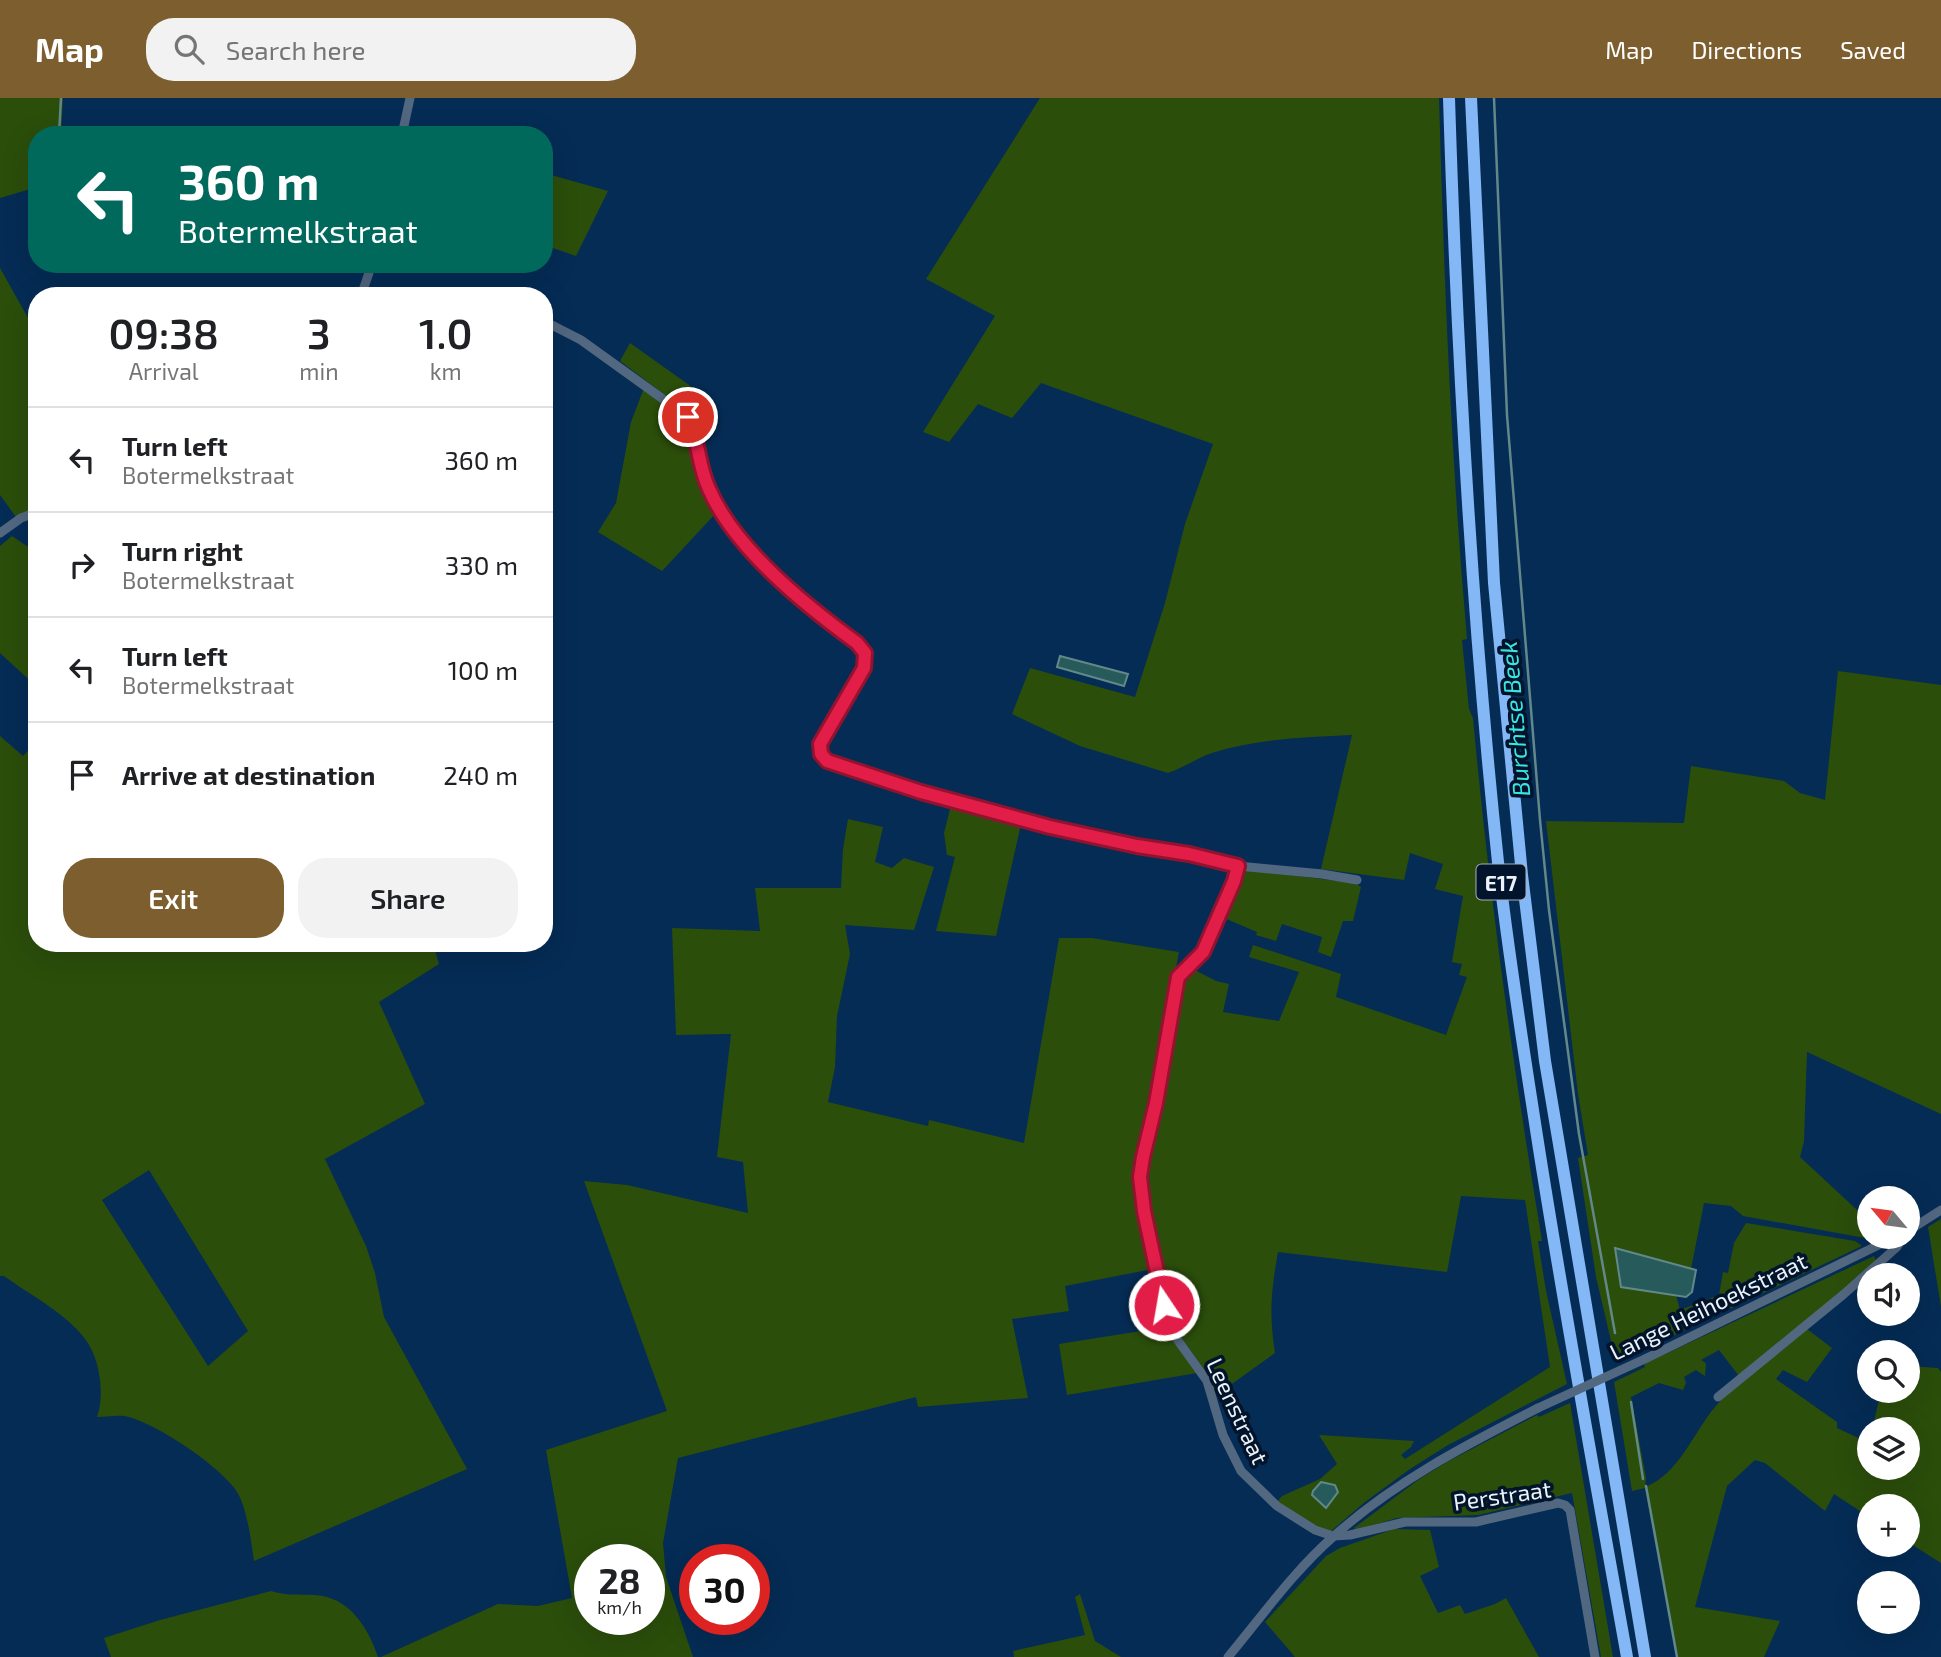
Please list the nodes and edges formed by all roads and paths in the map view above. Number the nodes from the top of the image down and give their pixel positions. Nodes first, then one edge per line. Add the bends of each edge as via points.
1 (410, 98) edge
2 (1449, 98) edge
3 (1471, 98) edge
4 (404, 126) edge
5 (553, 326) edge
6 (28, 515) edge
7 (0, 533) edge
8 (1238, 866) junction
9 (1357, 880) dead end
10 (1941, 1210) edge
11 (1920, 1223) edge
12 (1868, 1250) edge
13 (1894, 1250) edge
14 (1718, 1397) dead end
15 (1538, 1408) joint
16 (1333, 1536) junction
17 (1228, 1657) edge
18 (1595, 1657) edge
19 (1627, 1657) edge
20 (1645, 1657) edge

1 - 4 street
2 - 19 highway, E17 via 1473,588 1499,865 1562,1297
3 - 20 highway, E17 via 1494,583 1522,875 1545,1060
5 - 8 street via 581,340 688,417 709,491 736,535 865,653 864,668 820,744 827,761 1050,827
6 - 7 street
8 - 9 street
8 - 16 street, Leenstraat via 1203,952 1178,977 1140,1177 1144,1211 1174,1335 1207,1381 1223,1435 1241,1471 1277,1506
10 - 11 street
12 - 15 street, Lange Heihoekstraat, bridge
13 - 14 street
15 - 16 street, Perstraat via 1431,1465
16 - 17 street, Perstraat
16 - 18 street, Perstraat via 1405,1522 1476,1522 1565,1505 1570,1510

